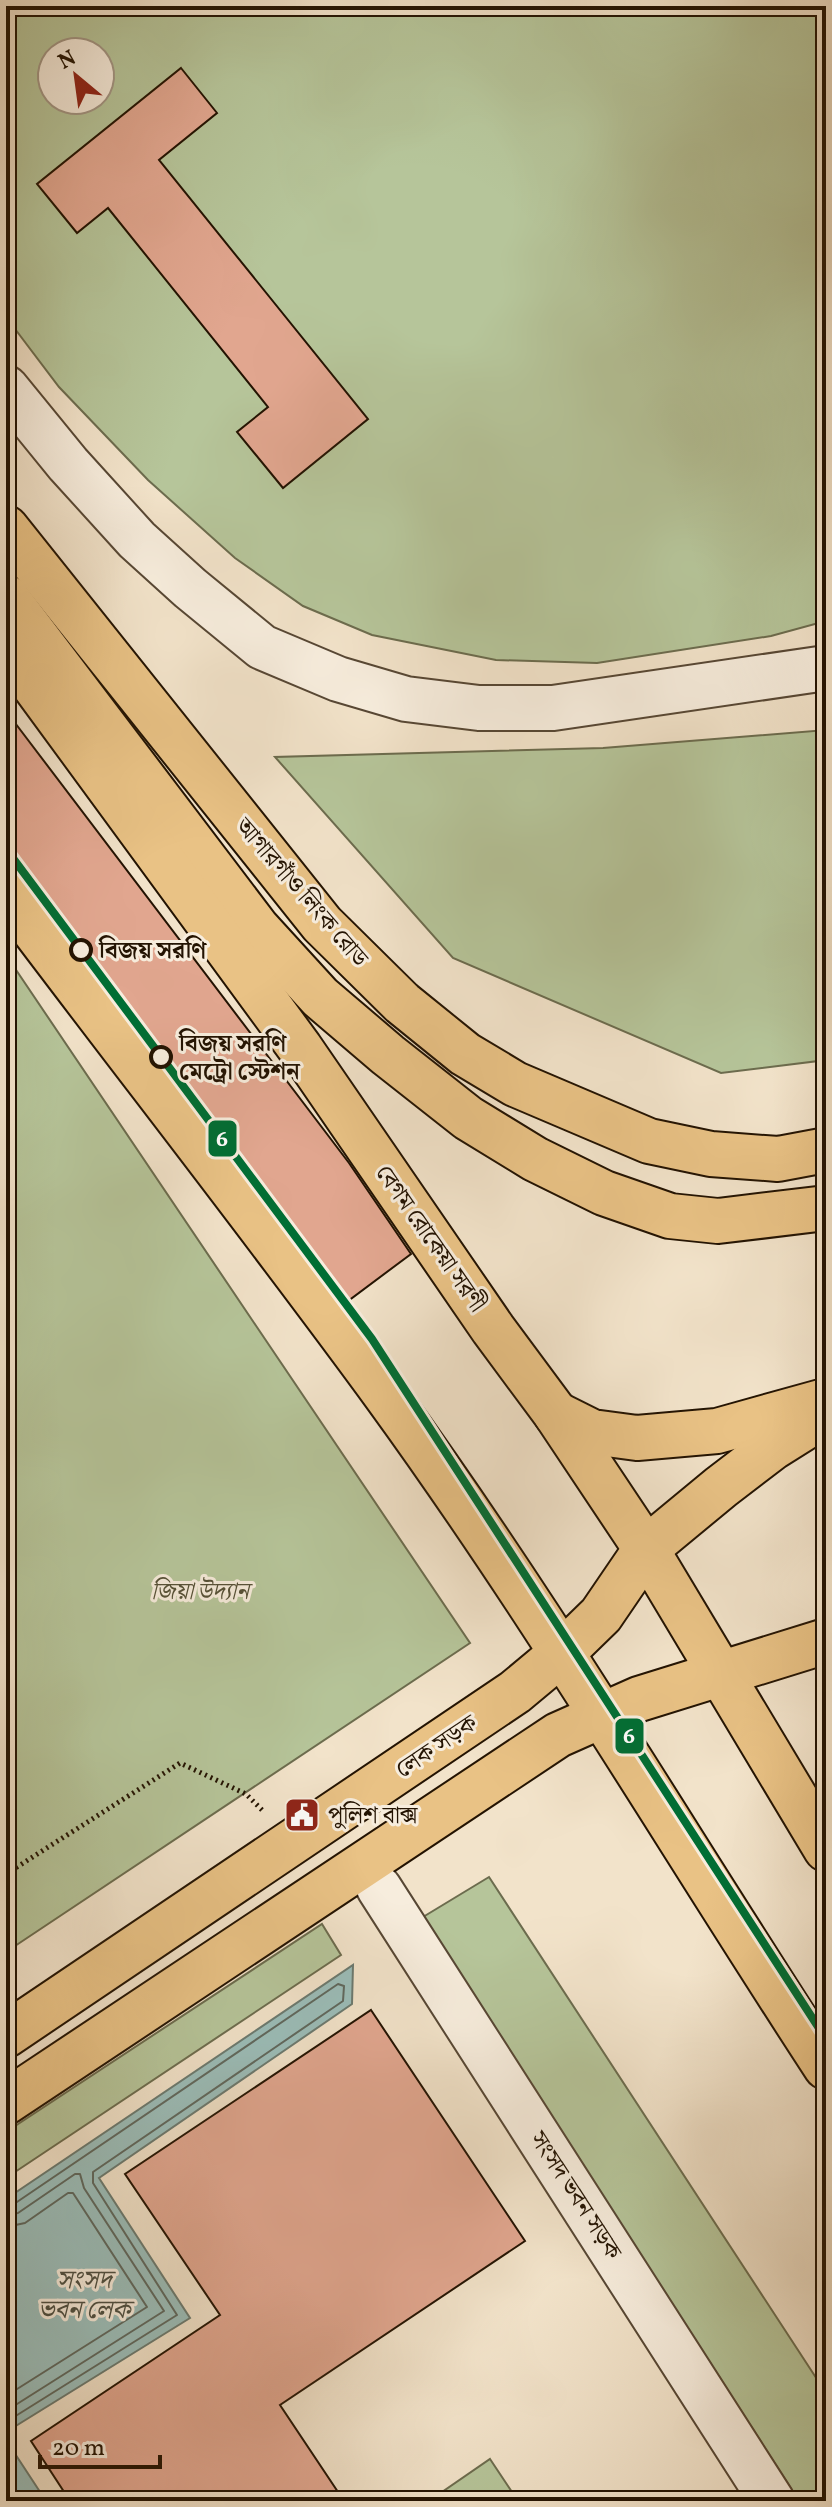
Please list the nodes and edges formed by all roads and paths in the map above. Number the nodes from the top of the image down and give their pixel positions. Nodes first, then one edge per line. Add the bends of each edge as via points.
1 (6, 388) edge
2 (6, 528) edge
3 (6, 597) edge
4 (6, 647) edge
5 (826, 668) edge
6 (6, 893) edge
7 (649, 1141) junction
8 (826, 1150) edge
9 (616, 1197) junction
10 (826, 1208) edge
11 (826, 1401) edge
12 (556, 1414) junction
13 (826, 1414) edge
14 (646, 1549) junction
15 (826, 1641) edge
16 (563, 1652) junction
17 (720, 1675) junction
18 (603, 1714) junction
19 (822, 1826) edge
20 (294, 1842) junction
21 (6, 1874) edge
22 (379, 1888) dead end
23 (6, 2035) edge
24 (826, 2067) edge
25 (6, 2102) edge
26 (772, 2501) edge

1 - 5 lane via 137,540 190,588 262,647 338,679 406,699 479,708 553,708
2 - 7 main road, আগারগাঁও লিংক রোড via 322,924 402,1003 465,1054 515,1084
3 - 9 main road via 257,928 320,997 468,1118 535,1159
4 - 12 main road, বেগম রোকেয়া সরণী via 300,1048
6 - 16 main road via 389,1400
7 - 8 main road, আগারগাঁও লিংক রোড via 711,1154 778,1159
7 - 9 main road
9 - 10 main road via 696,1220
11 - 12 main road via 717,1431 637,1438 592,1432
12 - 14 main road, বেগম রোকেয়া সরণী
13 - 14 main road, লেক সড়ক via 741,1471
14 - 16 main road, লেক সড়ক via 601,1615
14 - 17 main road, বেগম রোকেয়া সরণী
15 - 17 main road
16 - 18 main road
16 - 20 main road, লেক সড়ক via 515,1692
17 - 18 main road
17 - 19 main road, বেগম রোকেয়া সরণী
18 - 24 main road
18 - 25 main road via 513,1763
20 - 21 path via 246,1794 180,1763
20 - 23 main road, লেক সড়ক
22 - 26 lane, সংসদ ভবন সড়ক

